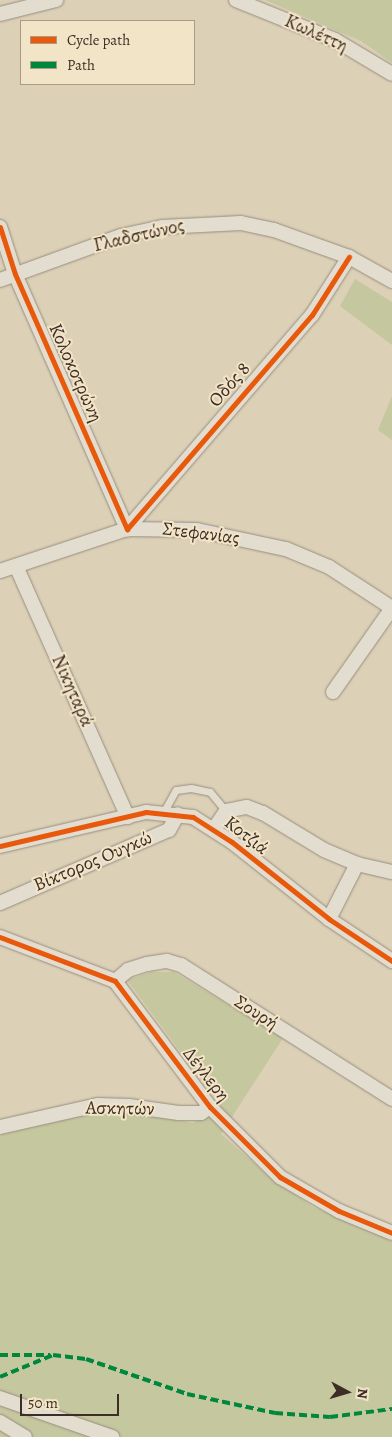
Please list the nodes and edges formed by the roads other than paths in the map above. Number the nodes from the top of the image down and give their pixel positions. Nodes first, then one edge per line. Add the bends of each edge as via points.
1 (56, 0) edge
2 (236, 0) edge
3 (0, 14) edge
4 (392, 74) edge
5 (0, 227) edge
6 (349, 256) junction
7 (15, 274) junction
8 (0, 280) edge
9 (392, 281) edge
10 (127, 528) junction
11 (16, 566) junction
12 (0, 571) edge
13 (392, 608) edge
14 (333, 692) dead end
15 (226, 810) junction
16 (163, 813) junction
17 (178, 814) junction
18 (128, 817) junction
19 (214, 829) junction
20 (0, 846) edge
21 (357, 864) junction
22 (392, 872) edge
23 (0, 903) edge
24 (329, 920) junction
25 (0, 937) edge
26 (392, 961) edge
27 (115, 982) junction
28 (392, 1099) edge
29 (210, 1107) junction
30 (0, 1127) edge
31 (392, 1233) edge
32 (0, 1398) edge
33 (0, 1422) edge
34 (25, 1437) edge
35 (112, 1437) edge

1 - 3 street
2 - 4 street, Κωλέττη via 335,40
5 - 7 street, Κολοκοτρώνη
6 - 7 street, Γλαδστώνος via 274,230 241,223 202,222 121,236
6 - 9 street, Γλαδστώνος
6 - 10 street, Οδός 8 via 312,315
7 - 8 street, Γλαδστώνος
7 - 10 street, Κολοκοτρώνη
10 - 11 street, Στεφανίας
10 - 13 street, Στεφανίας via 197,530 286,549 329,567
11 - 12 street, Στεφανίας
11 - 18 street, Νικηταρά
13 - 14 street
15 - 16 lane via 210,792 190,788 176,790
15 - 19 street
15 - 21 street via 241,807 263,813 314,845
16 - 17 street, Κοτζιά
16 - 18 street, Κοτζιά via 146,812
17 - 19 street, Κοτζιά via 193,817
17 - 23 street, Βίκτορος Ουγκώ via 169,830
18 - 20 street, Κοτζιά
19 - 24 street, Κοτζιά
21 - 22 street
21 - 24 street
24 - 26 street, Κοτζιά
25 - 27 street
27 - 28 street, Σουρή via 128,970 147,964 168,961 181,965
27 - 29 street, Δέγλερη
29 - 30 street, Ασκητών via 201,1113 179,1113 98,1105
29 - 31 street, Δέγλερη via 244,1144 294,1187 339,1211
32 - 35 street
33 - 34 street

